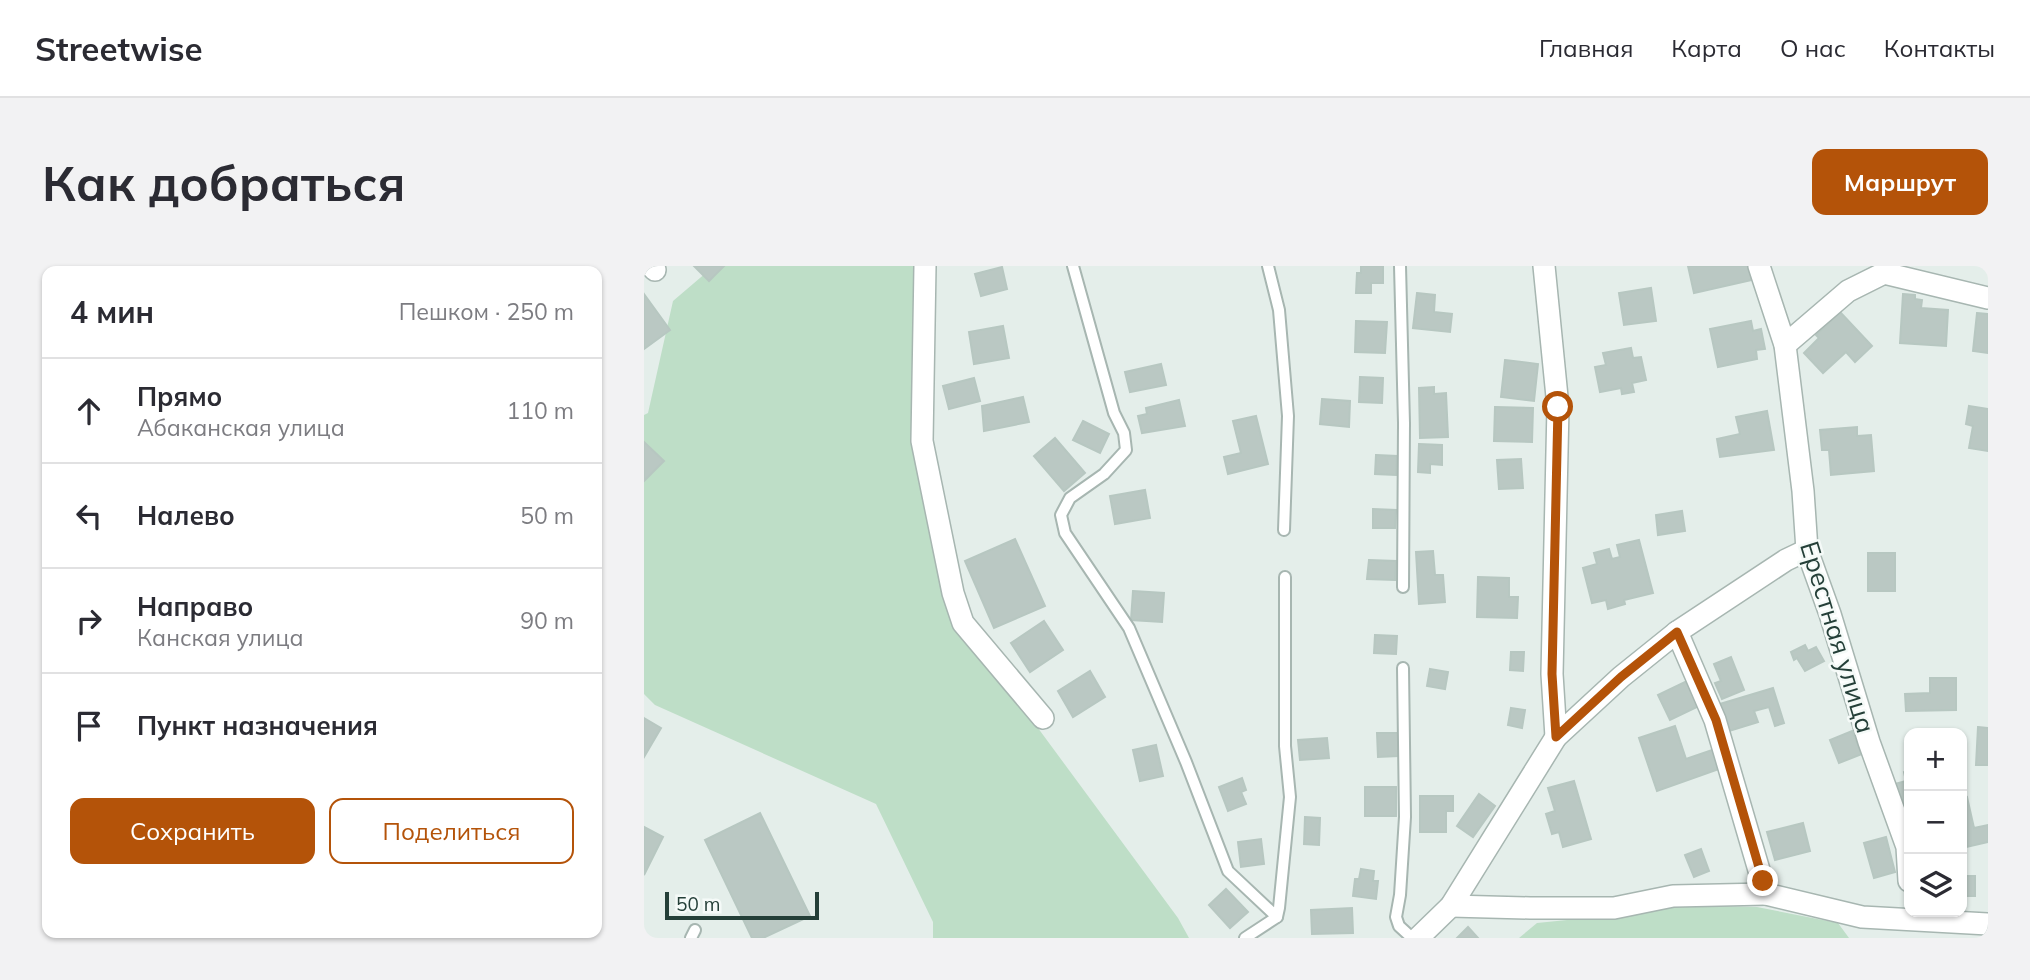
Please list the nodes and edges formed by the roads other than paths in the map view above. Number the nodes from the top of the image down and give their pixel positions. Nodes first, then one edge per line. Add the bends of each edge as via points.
1 (925, 266) edge
2 (1073, 266) edge
3 (1268, 266) edge
4 (1400, 266) edge
5 (1544, 266) edge
6 (1759, 266) edge
7 (1909, 272) edge
8 (1988, 298) edge
9 (1785, 345) junction
10 (1284, 530) dead end
11 (1807, 550) junction
12 (1285, 577) dead end
13 (1403, 587) dead end
14 (1677, 632) junction
15 (1403, 668) dead end
16 (1043, 718) dead end
17 (1556, 737) junction
18 (1908, 854) edge
19 (1766, 894) junction
20 (1451, 906) junction
21 (1904, 915) edge
22 (1277, 917) junction
23 (1928, 917) edge
24 (1988, 924) edge
25 (1245, 938) edge
26 (1412, 938) edge
27 (1418, 938) edge

1 - 16 street via 922,441 953,593 963,623
2 - 22 lane via 1126,450 1104,474 1070,498 1061,515 1065,533 1129,628 1228,871
3 - 10 lane via 1279,310 1288,416
4 - 13 lane
5 - 17 street via 1558,407 1552,674
6 - 9 street, Ерестная улица
7 - 8 street
7 - 9 street via 1884,273 1848,291
9 - 11 street, Ерестная улица
11 - 14 street
11 - 18 street, Ерестная улица
12 - 22 lane via 1290,797
14 - 17 street
14 - 19 street via 1716,720
15 - 26 lane via 1405,817 1396,917
17 - 20 street
19 - 20 street via 1673,897 1614,908
19 - 21 street via 1862,918
20 - 27 street
22 - 25 lane
23 - 24 street

